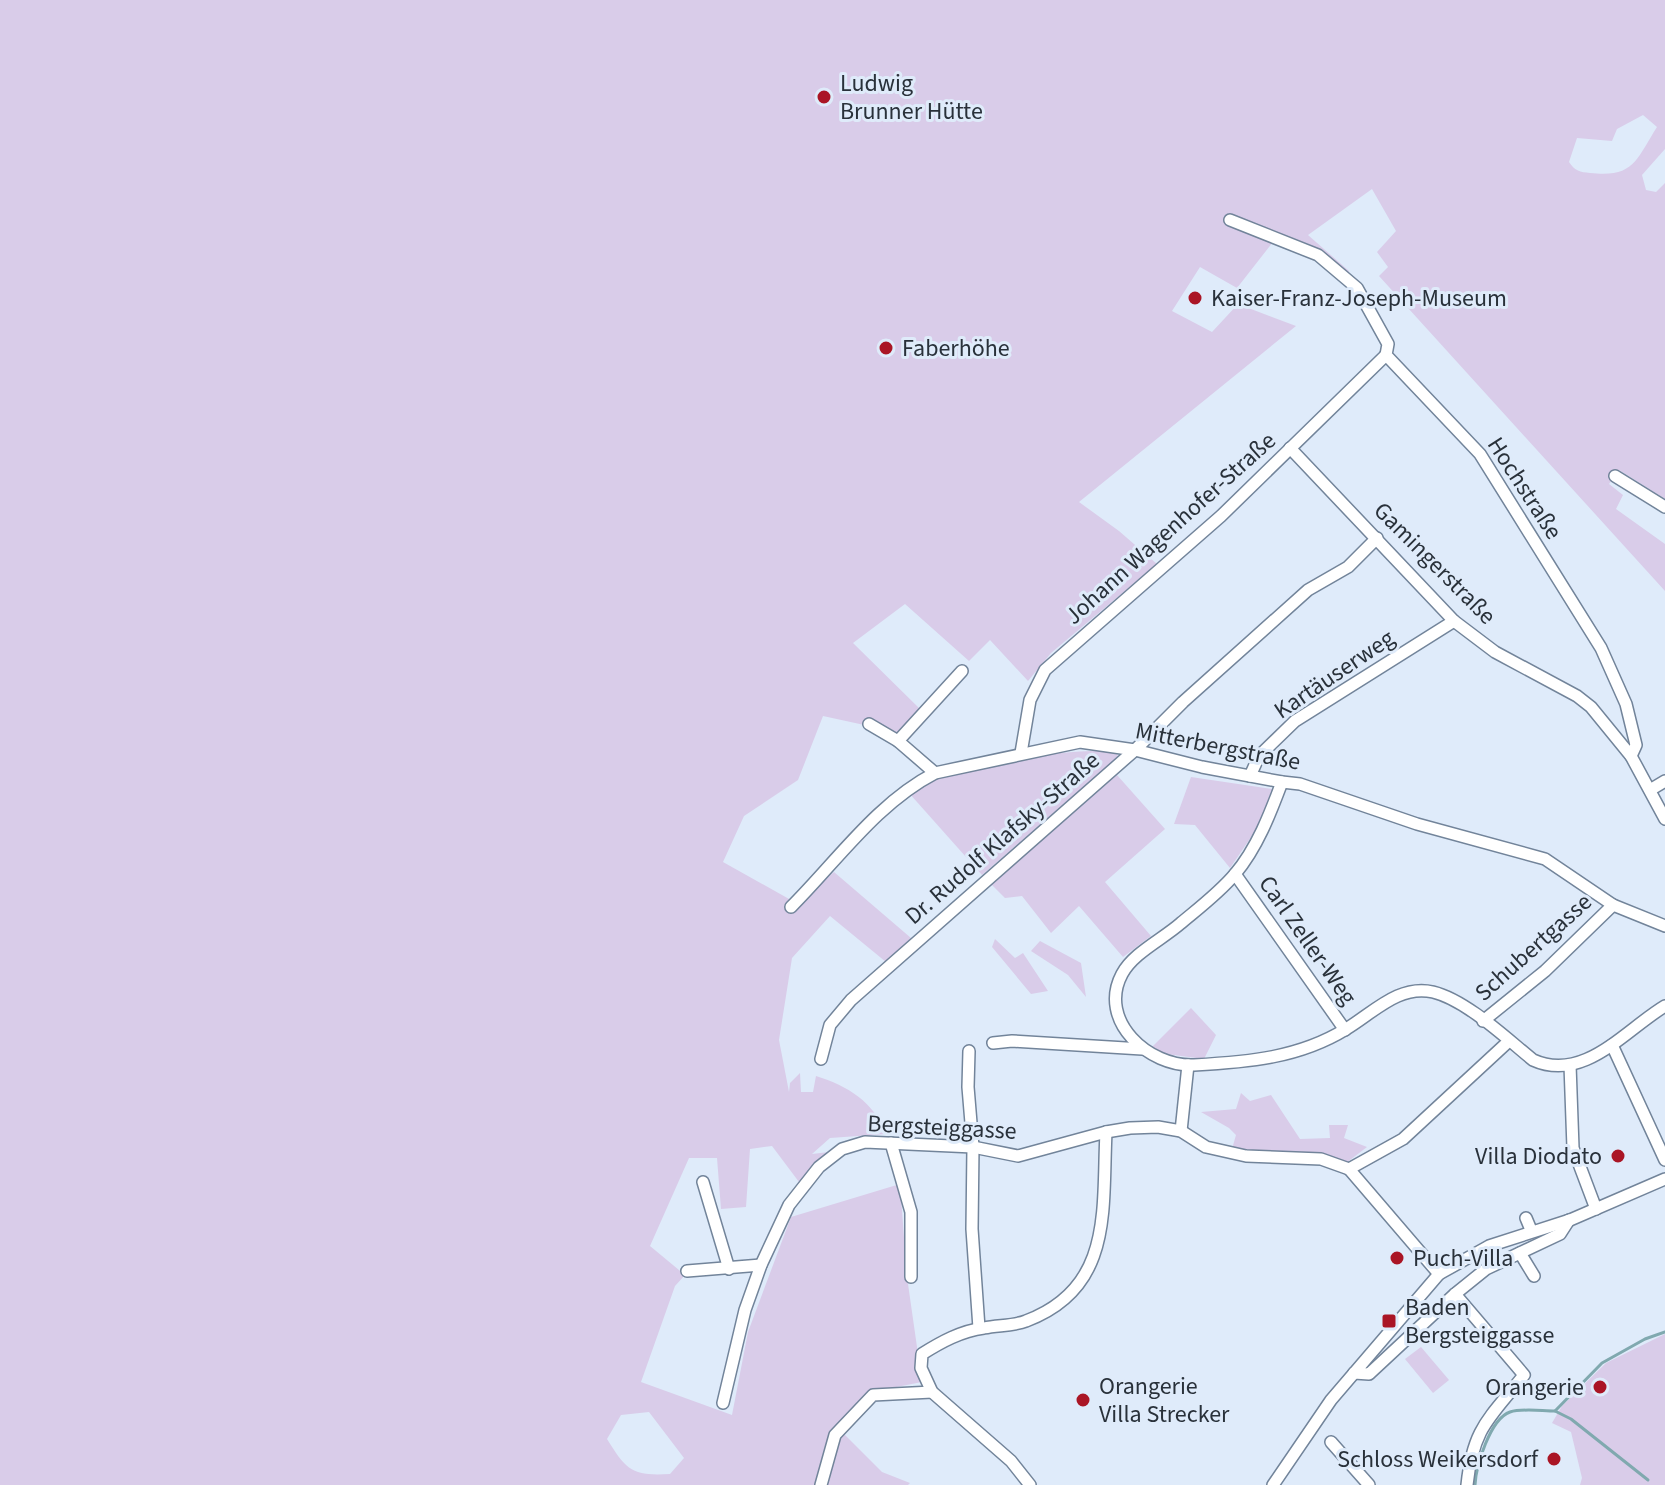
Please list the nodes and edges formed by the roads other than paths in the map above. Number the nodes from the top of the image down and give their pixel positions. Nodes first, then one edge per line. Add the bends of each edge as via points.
1 (1230, 220) dead end
2 (1386, 355) junction
3 (1290, 448) junction
4 (1615, 476) dead end
5 (1665, 507) edge
6 (1377, 538) junction
7 (1454, 621) junction
8 (962, 671) dead end
9 (869, 724) dead end
10 (898, 741) junction
11 (1135, 750) junction
12 (1021, 753) junction
13 (1631, 756) junction
14 (935, 773) junction
15 (1250, 776) junction
16 (1665, 781) edge
17 (1282, 782) junction
18 (1650, 790) junction
19 (1665, 819) edge
20 (1235, 874) junction
21 (1613, 905) junction
22 (791, 907) dead end
23 (1665, 926) edge
24 (1665, 1006) edge
25 (1483, 1021) junction
26 (1345, 1030) junction
27 (1509, 1041) junction
28 (993, 1043) dead end
29 (1612, 1045) junction
30 (1142, 1049) junction
31 (969, 1051) dead end
32 (821, 1059) dead end
33 (1188, 1065) junction
34 (1570, 1065) junction
35 (1181, 1131) junction
36 (1106, 1132) junction
37 (891, 1143) junction
38 (973, 1147) junction
39 (1665, 1160) edge
40 (1349, 1169) junction
41 (1665, 1179) edge
42 (703, 1182) dead end
43 (1596, 1209) junction
44 (1526, 1218) dead end
45 (1570, 1220) junction
46 (1531, 1230) junction
47 (1520, 1253) junction
48 (761, 1265) junction
49 (729, 1269) junction
50 (687, 1271) dead end
51 (1439, 1274) junction
52 (1534, 1276) dead end
53 (911, 1277) dead end
54 (1455, 1294) junction
55 (979, 1328) junction
56 (1354, 1373) junction
57 (932, 1392) junction
58 (723, 1403) dead end
59 (1331, 1442) dead end
60 (821, 1485) edge
61 (1030, 1485) edge
62 (1273, 1485) edge
63 (1369, 1485) edge
64 (1467, 1485) edge

1 - 2 street, Hochstraße via 1318,255 1357,288 1388,344
2 - 3 street, Johann Wagenhofer-Straße
2 - 13 street, Hochstraße via 1480,454 1601,648 1626,704 1636,745
3 - 6 street, Gamingerstraße
3 - 12 street, Johann Wagenhofer-Straße via 1221,516 1045,670 1030,700
4 - 5 street
6 - 7 street, Gamingerstraße
6 - 11 street, Dr. Rudolf Klafsky-Straße via 1348,567 1308,590
7 - 13 street, Gamingerstraße via 1495,652 1577,696
7 - 15 street, Kartäuserweg via 1295,721 1259,756
8 - 10 street
9 - 10 street
10 - 14 street
11 - 12 street, Mitterbergstraße via 1080,742
11 - 15 street, Mitterbergstraße
11 - 32 street, Dr. Rudolf Klafsky-Straße via 851,1000 830,1025
12 - 14 street, Mitterbergstraße
13 - 18 street, Hochstraße
14 - 22 street, Mitterbergstraße via 890,804
15 - 17 street, Mitterbergstraße
16 - 18 street
17 - 20 street via 1265,825
17 - 21 street, Mitterbergstraße via 1545,859
18 - 19 street, Hochstraße
20 - 26 street, Carl Zeller-Weg
20 - 30 street via 1126,966 1119,979 1121,1027
21 - 23 street, Mitterbergstraße
21 - 25 street, Schubertgasse
24 - 29 street
25 - 26 street via 1448,997 1415,991 1395,997
25 - 27 street
26 - 33 street via 1272,1058
27 - 34 street via 1549,1067
27 - 40 street via 1403,1139
28 - 30 street
29 - 34 street
29 - 39 street
30 - 33 street
31 - 38 street
33 - 35 street
34 - 43 street via 1573,1148
35 - 36 street, Bergsteiggasse via 1158,1127
35 - 40 street, Bergsteiggasse via 1206,1147 1246,1156 1321,1159
36 - 38 street, Bergsteiggasse via 1018,1156
36 - 55 street via 1096,1257 1082,1282 1026,1321
37 - 38 street, Bergsteiggasse
37 - 48 street, Bergsteiggasse via 865,1142 842,1149 819,1167 789,1205
37 - 53 street via 911,1212
38 - 55 street
40 - 51 street
41 - 43 street
42 - 49 street
43 - 45 street
44 - 46 street
45 - 46 street
45 - 47 street via 1560,1234
46 - 51 street
47 - 52 street
47 - 54 street via 1486,1269
48 - 49 street
48 - 58 street, Bergsteiggasse
49 - 50 street
51 - 56 street
54 - 56 street via 1369,1374
54 - 64 street via 1524,1375 1483,1424 1470,1454
55 - 57 street via 922,1354 921,1368
56 - 62 street
57 - 60 street via 873,1395 835,1435
57 - 61 street via 1011,1461
59 - 63 street

